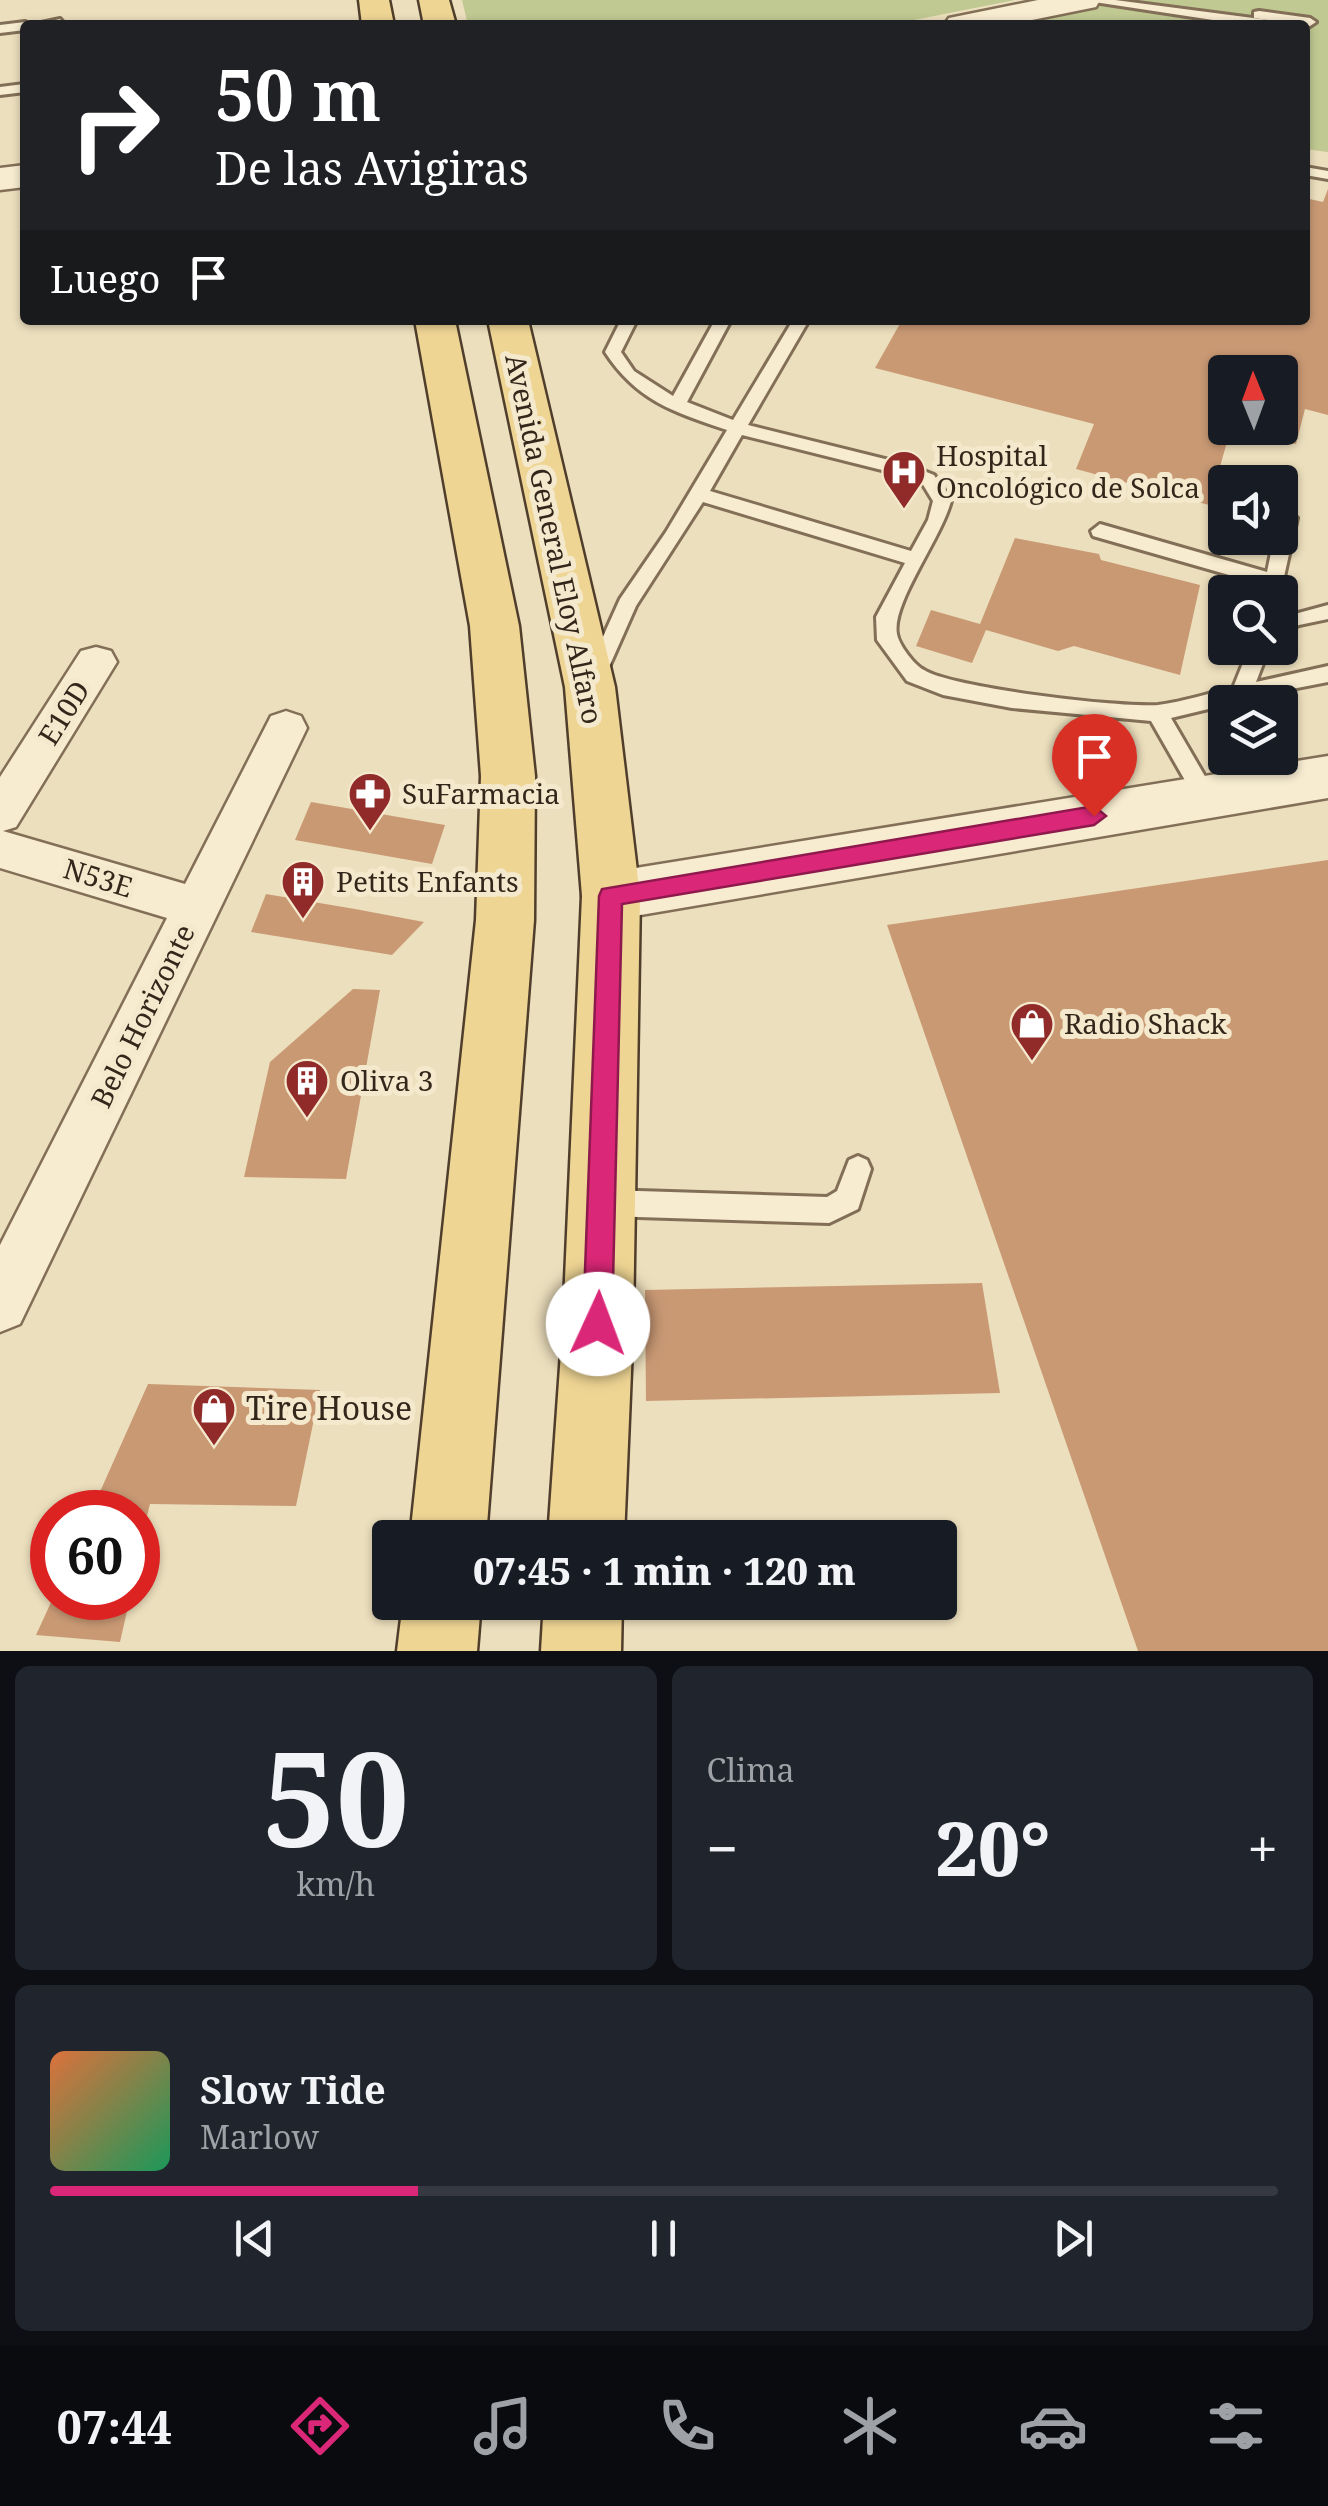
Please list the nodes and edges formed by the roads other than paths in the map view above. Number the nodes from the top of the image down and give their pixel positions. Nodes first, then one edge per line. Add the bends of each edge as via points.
1 (1086, 0) edge
2 (1153, 0) edge
3 (1205, 12) junction
4 (985, 20) edge
5 (1248, 20) edge
6 (1289, 20) edge
7 (436, 325) edge
8 (509, 325) edge
9 (626, 325) edge
10 (720, 325) edge
11 (797, 325) edge
12 (676, 406) junction
13 (736, 426) junction
14 (696, 493) junction
15 (1100, 531) dead end
16 (915, 559) junction
17 (1236, 575) edge
18 (1328, 612) edge
19 (1298, 618) edge
20 (96, 662) dead end
21 (1328, 674) edge
22 (1275, 685) edge
23 (590, 687) junction
24 (1208, 700) edge
25 (1157, 713) junction
26 (286, 728) dead end
27 (1328, 777) edge
28 (1206, 797) junction
29 (0, 814) edge
30 (0, 849) edge
31 (611, 896) junction
32 (196, 908) junction
33 (858, 1169) dead end
34 (602, 1203) junction
35 (0, 1304) edge
36 (450, 1520) edge
37 (587, 1520) edge
38 (441, 1620) edge
39 (582, 1620) edge
40 (438, 1651) edge
41 (581, 1651) edge

1 - 3 lane
1 - 4 street
2 - 3 lane
3 - 5 lane
3 - 6 lane
7 - 36 main road via 481,550 506,727 508,819 505,920
8 - 23 main road, Avenida General Eloy Alfaro
9 - 12 lane via 613,352 616,365 641,389
10 - 12 lane
11 - 13 lane
12 - 13 lane
13 - 14 lane
13 - 16 lane via 928,479 942,501
14 - 16 lane
14 - 23 lane via 627,604
15 - 17 lane
16 - 25 lane via 886,617 887,640 914,675 1012,700
18 - 19 lane
20 - 29 street, E10D
21 - 22 lane
23 - 31 main road, Avenida General Eloy Alfaro
24 - 25 lane
25 - 28 lane
26 - 32 street, Belo Horizonte
27 - 28 street
28 - 31 street
30 - 32 street, N53E
31 - 34 main road, Avenida General Eloy Alfaro
32 - 35 street, Belo Horizonte
33 - 34 lane via 848,1200 829,1210
34 - 37 main road, Avenida General Eloy Alfaro
38 - 40 main road
39 - 41 main road

